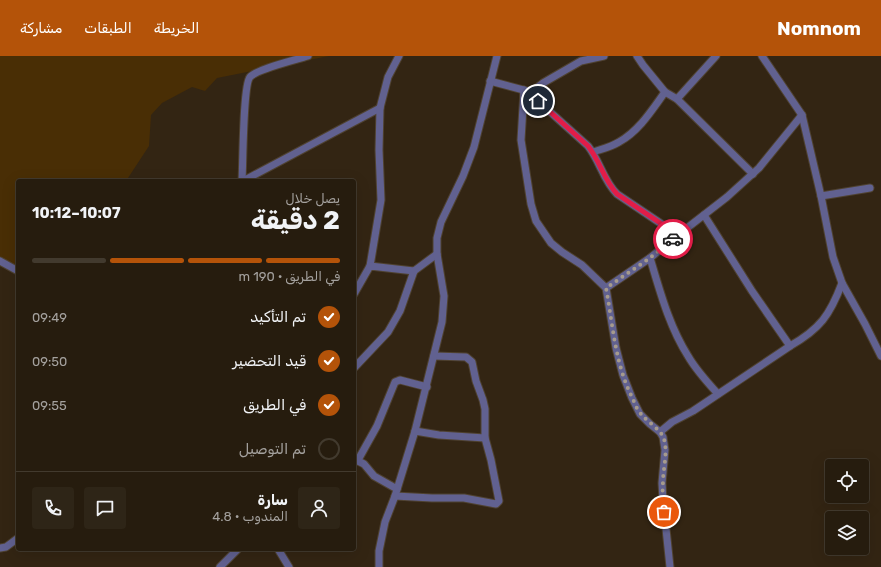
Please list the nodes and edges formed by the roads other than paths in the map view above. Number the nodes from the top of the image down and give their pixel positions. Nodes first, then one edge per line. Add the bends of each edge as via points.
1 (308, 56) edge
2 (497, 56) edge
3 (604, 56) edge
4 (638, 56) edge
5 (716, 56) edge
6 (762, 56) edge
7 (396, 57) edge
8 (581, 58) edge
9 (490, 81) junction
10 (528, 91) junction
11 (665, 92) junction
12 (676, 99) junction
13 (380, 108) junction
14 (802, 115) junction
15 (593, 152) junction
16 (753, 174) junction
17 (243, 179) edge
18 (247, 179) edge
19 (870, 188) dead end
20 (821, 196) junction
21 (704, 215) junction
22 (678, 235) junction
23 (438, 254) junction
24 (650, 258) junction
25 (0, 261) edge
26 (370, 266) junction
27 (16, 270) edge
28 (414, 271) junction
29 (842, 283) junction
30 (606, 288) junction
31 (356, 290) edge
32 (790, 346) junction
33 (434, 356) junction
34 (881, 356) edge
35 (356, 366) edge
36 (427, 386) junction
37 (718, 394) junction
38 (415, 431) junction
39 (660, 432) junction
40 (485, 438) junction
41 (356, 459) edge
42 (396, 492) junction
43 (16, 540) edge
44 (0, 548) edge
45 (236, 551) edge
46 (282, 551) edge
47 (220, 567) edge
48 (288, 567) edge
49 (378, 567) edge
50 (670, 567) edge

1 - 17 street via 255,73 248,80
2 - 9 street
3 - 8 street
4 - 11 street
5 - 12 street
6 - 14 street
7 - 13 street
8 - 10 street
9 - 10 street
9 - 23 street via 474,147 441,222 437,238
10 - 15 street
10 - 30 street via 521,140 536,221 551,243 582,265
11 - 12 street
11 - 15 street via 633,132 617,143
12 - 16 street
13 - 18 street
13 - 26 street via 381,200
14 - 16 street
14 - 20 street
15 - 22 street via 605,178 617,194
16 - 21 street
19 - 20 street
20 - 29 street via 833,257
21 - 22 street
21 - 32 street
22 - 24 street
23 - 28 street
23 - 33 street via 444,296 442,322
24 - 30 street
24 - 37 street via 676,335 687,355
25 - 27 street
26 - 28 street
26 - 31 street
28 - 35 street via 400,311 388,332
29 - 32 street via 823,321 804,338
29 - 34 street
30 - 39 street via 623,375 640,414
32 - 37 street
33 - 36 street
33 - 40 street via 466,357 472,362 485,409
36 - 38 street
36 - 41 street via 400,380 395,382 377,426
37 - 39 street
38 - 40 street
38 - 42 street
39 - 50 street via 665,441 663,500
40 - 42 street via 500,500 498,503 464,498 432,498
41 - 42 street
42 - 49 street via 385,522
43 - 44 street
45 - 47 street
46 - 48 street

